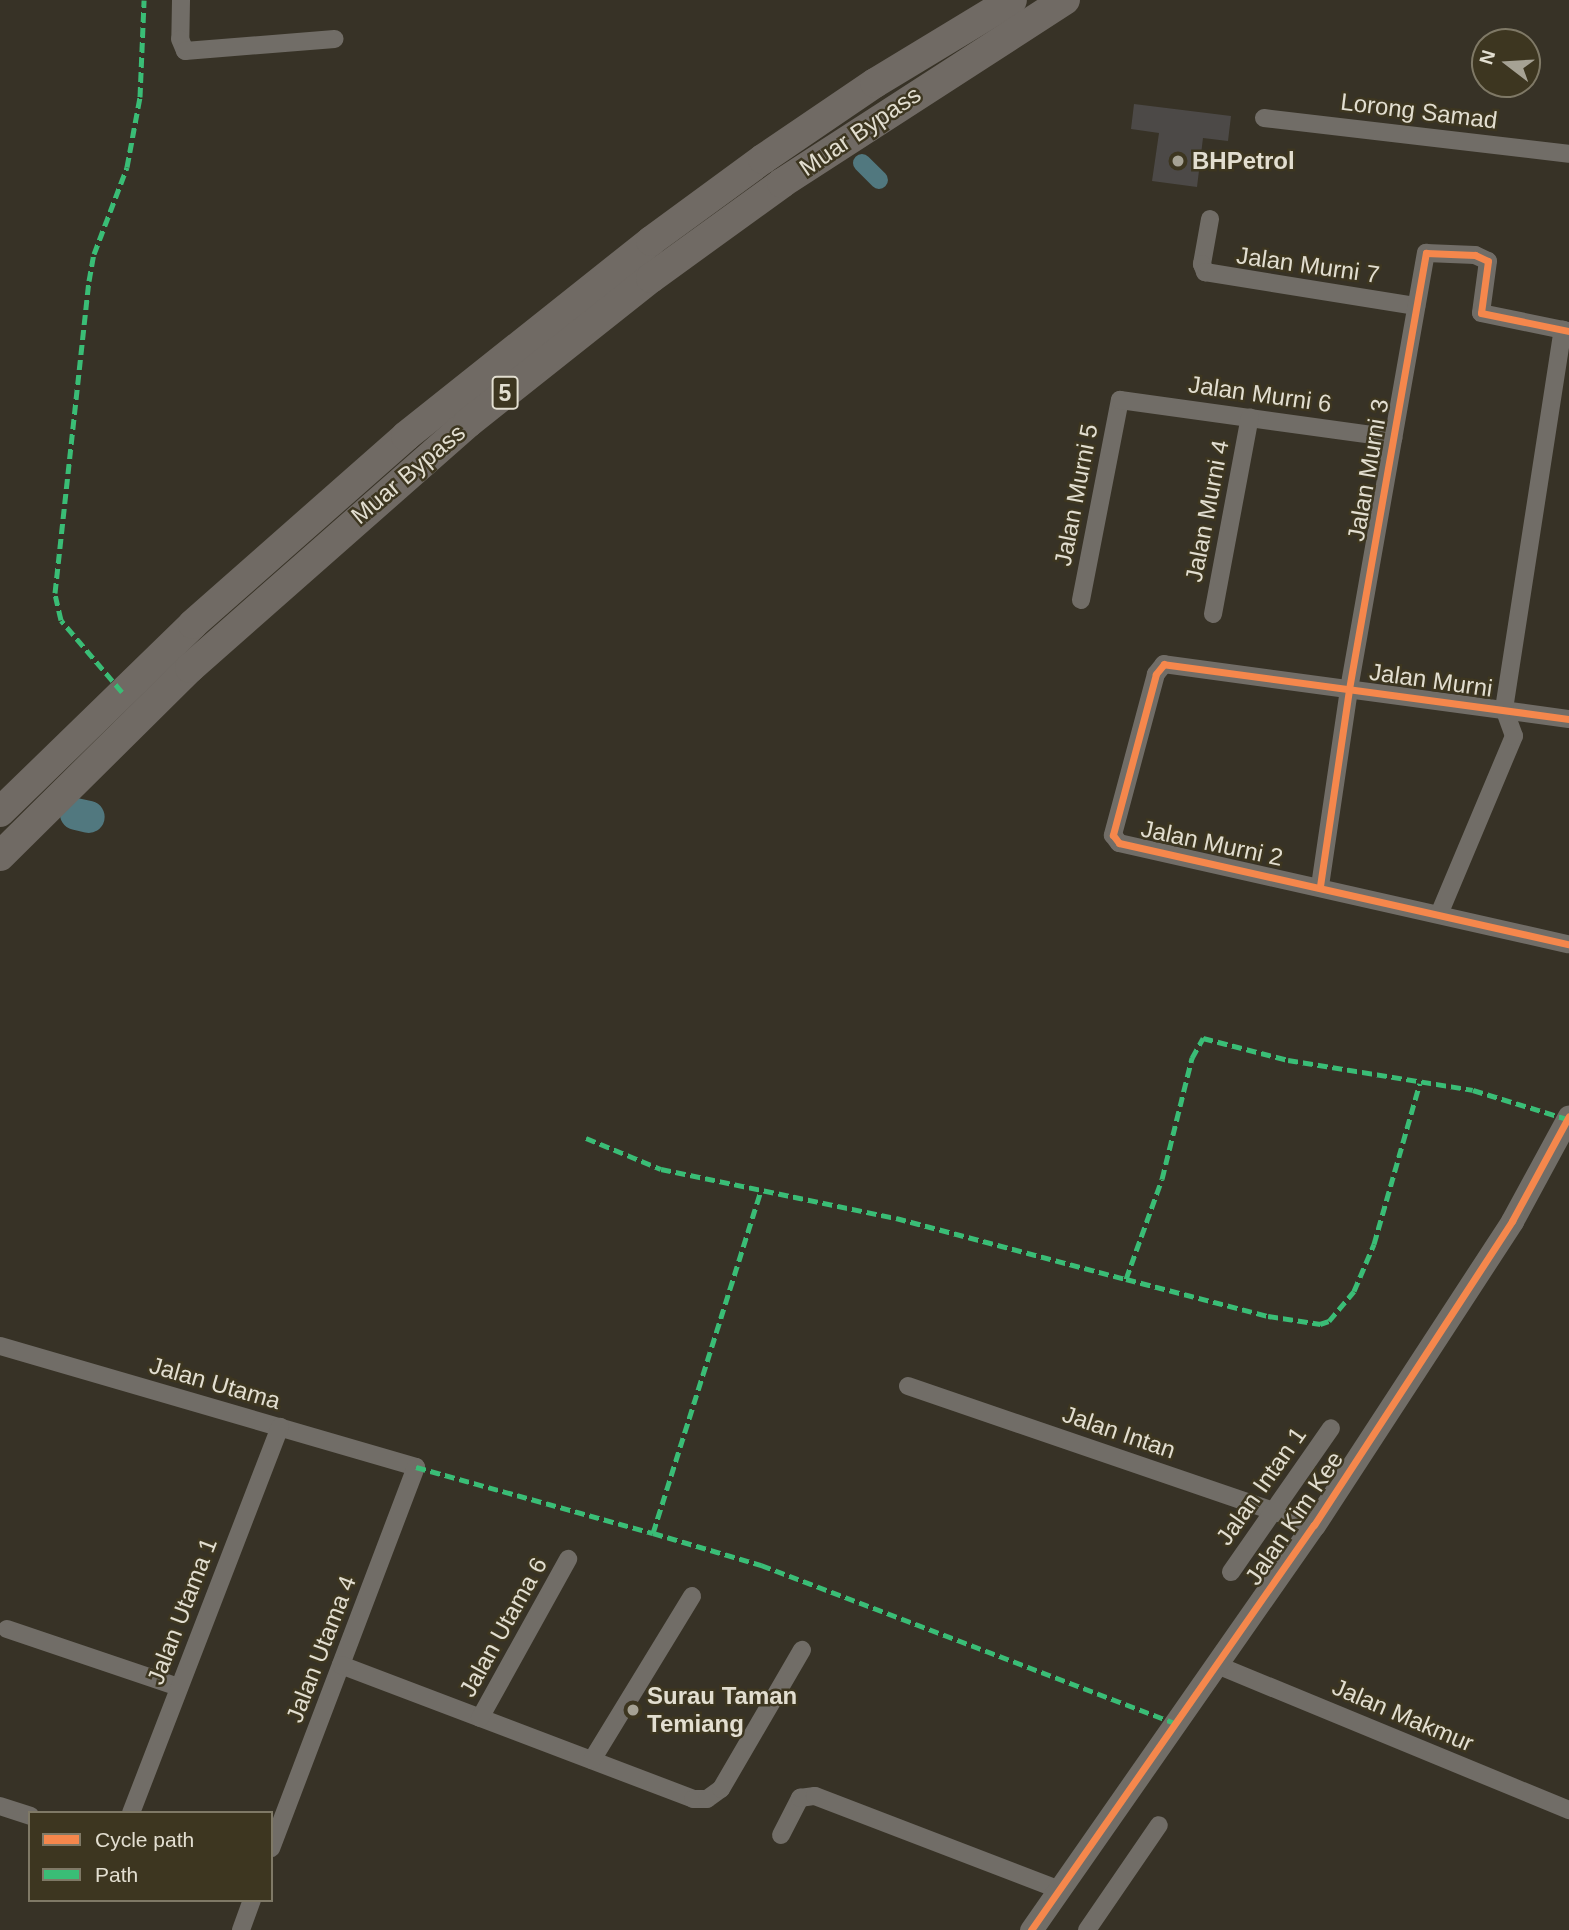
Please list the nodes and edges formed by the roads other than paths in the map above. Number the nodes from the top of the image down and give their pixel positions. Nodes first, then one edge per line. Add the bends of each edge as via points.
1 (181, 0) edge
2 (1012, 0) edge
3 (1065, 0) edge
4 (335, 40) dead end
5 (1264, 118) dead end
6 (1569, 154) edge
7 (1210, 219) dead end
8 (1416, 306) junction
9 (1566, 330) edge
10 (1120, 400) joint
11 (1250, 417) junction
12 (1393, 438) junction
13 (1081, 600) dead end
14 (1213, 614) dead end
15 (1164, 664) joint
16 (1349, 689) junction
17 (1504, 709) junction
18 (1569, 719) edge
19 (0, 812) edge
20 (0, 856) edge
21 (1320, 886) junction
22 (1440, 912) junction
23 (1569, 944) edge
24 (1569, 1116) edge
25 (0, 1346) edge
26 (908, 1386) dead end
27 (280, 1427) junction
28 (1331, 1428) dead end
29 (416, 1467) joint
30 (1272, 1510) junction
31 (1314, 1525) junction
32 (568, 1559) dead end
33 (1231, 1572) dead end
34 (692, 1596) dead end
35 (6, 1629) dead end
36 (802, 1650) dead end
37 (341, 1665) junction
38 (1217, 1665) junction
39 (178, 1687) junction
40 (480, 1718) junction
41 (592, 1760) junction
42 (0, 1806) edge
43 (1569, 1810) edge
44 (132, 1811) edge
45 (28, 1815) edge
46 (1159, 1825) dead end
47 (781, 1835) dead end
48 (273, 1843) edge
49 (1060, 1889) junction
50 (250, 1902) edge
51 (241, 1930) edge
52 (1031, 1930) edge
53 (1087, 1930) edge

1 - 4 street via 180,39 185,51
2 - 19 highway, Muar Bypass / 5 via 875,83 763,159 651,241 406,436 193,624
3 - 20 highway, Muar Bypass / 5 via 782,183 468,423 191,668
5 - 6 street, Lorong Samad
7 - 8 street, Jalan Murni 7 via 1202,264 1205,272
8 - 9 street, Jalan Murni 3 via 1424,258 1430,251 1482,257 1489,267 1481,313
8 - 12 street, Jalan Murni 3
9 - 17 street
10 - 11 street, Jalan Murni 6
10 - 13 street, Jalan Murni 5
11 - 12 street, Jalan Murni 6
11 - 14 street, Jalan Murni 4
12 - 16 street, Jalan Murni 3
15 - 16 street, Jalan Murni
15 - 21 street, Jalan Murni 2 via 1156,674 1115,840
16 - 17 street, Jalan Murni
16 - 21 street, Jalan Murni 3
17 - 18 street, Jalan Murni
17 - 22 street via 1514,736
21 - 22 street, Jalan Murni 2
22 - 23 street, Jalan Murni 2
24 - 31 street, Jalan Kim Kee via 1512,1222
25 - 27 street, Jalan Utama
26 - 30 street, Jalan Intan
27 - 29 street, Jalan Utama
27 - 39 street, Jalan Utama 1
28 - 30 street, Jalan Intan 1
29 - 37 street, Jalan Utama 4
30 - 31 street, Jalan Intan
30 - 33 street, Jalan Intan 1
31 - 38 street, Jalan Kim Kee
32 - 40 street, Jalan Utama 6
34 - 41 street
35 - 39 street
36 - 41 street via 721,1789 707,1799 693,1799
37 - 40 street
37 - 48 street, Jalan Utama 4
38 - 43 street, Jalan Makmur
38 - 49 street, Jalan Kim Kee
39 - 44 street, Jalan Utama 1
40 - 41 street
42 - 45 street
46 - 53 street
47 - 49 street via 800,1798 815,1796
49 - 52 street, Jalan Kim Kee
50 - 51 street

